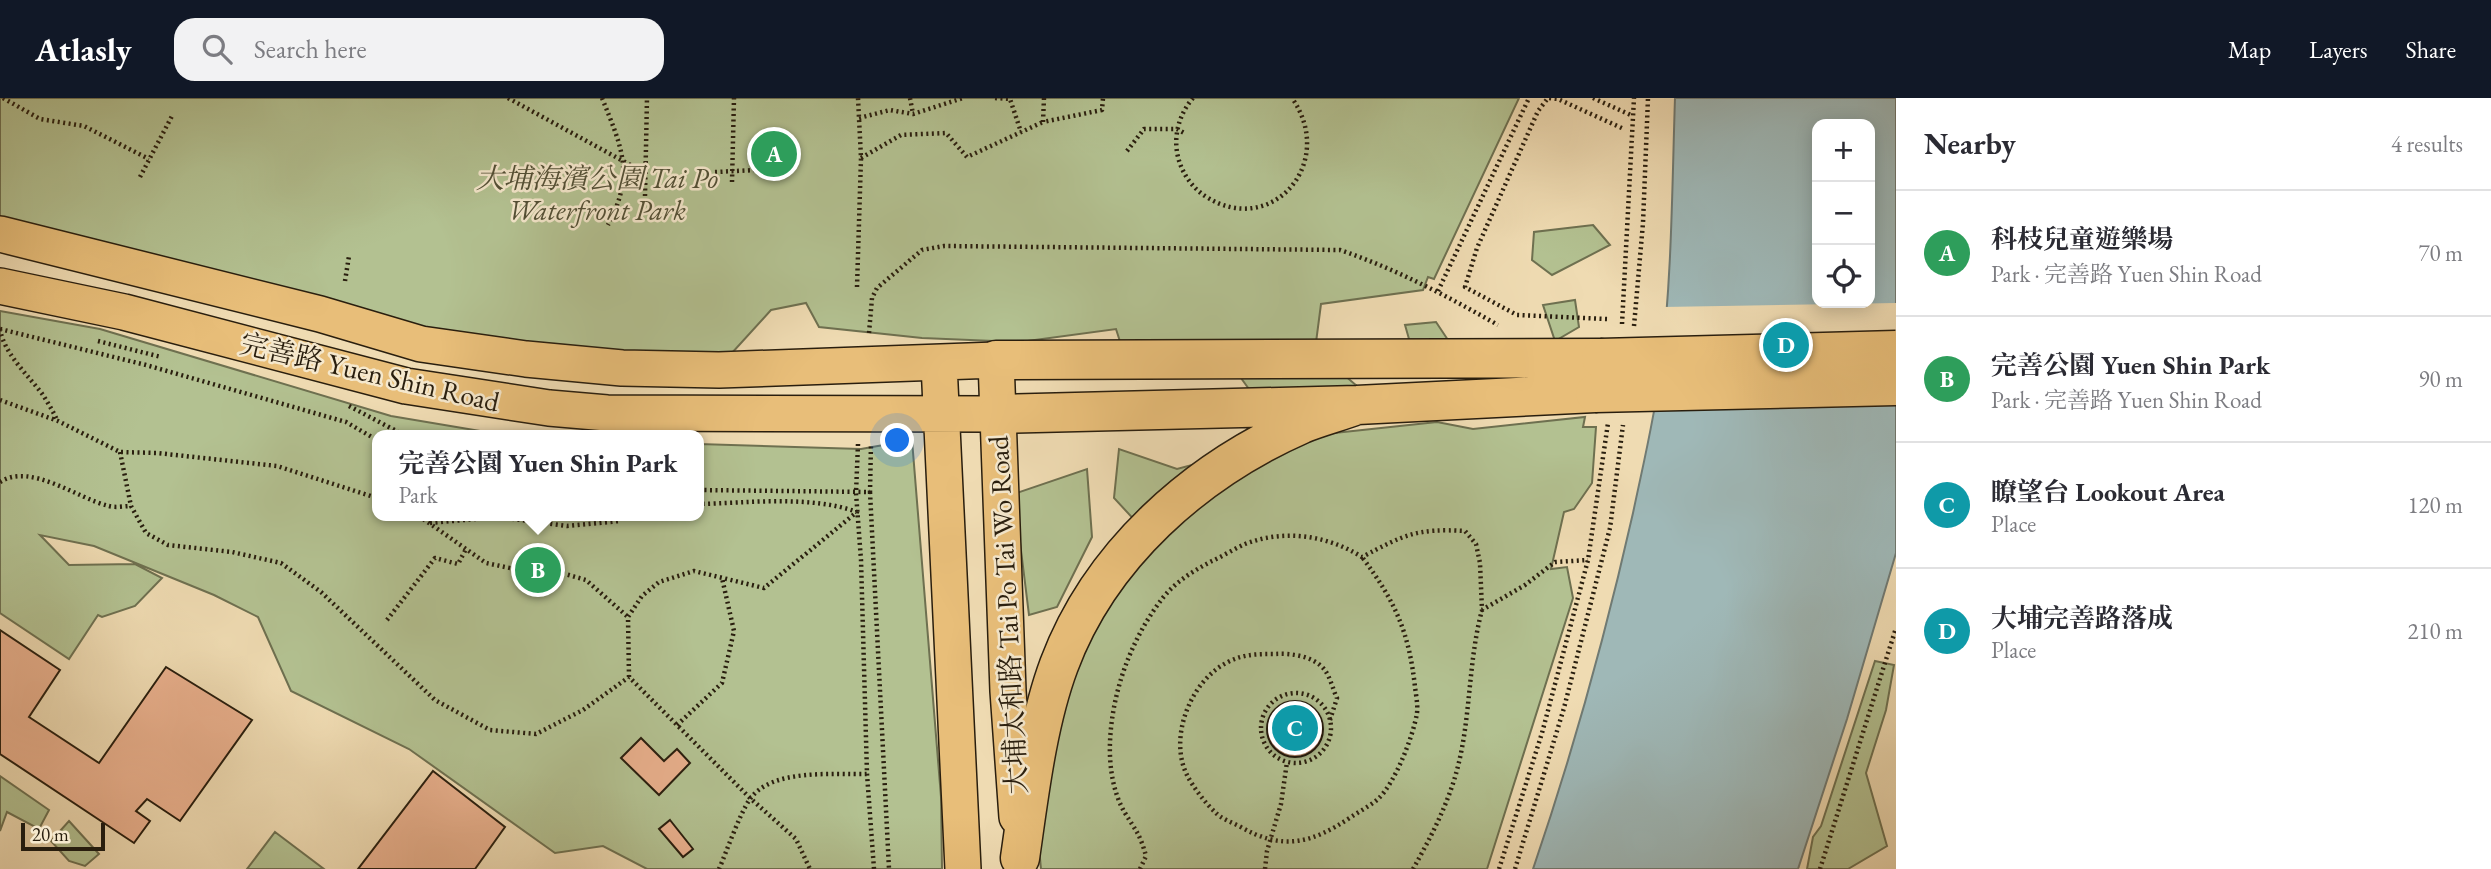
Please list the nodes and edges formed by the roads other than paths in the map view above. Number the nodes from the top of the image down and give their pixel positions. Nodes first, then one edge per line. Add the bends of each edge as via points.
1 (0, 234) edge
2 (0, 286) edge
3 (1896, 350) edge
4 (996, 360) junction
5 (939, 364) junction
6 (1610, 384) junction
7 (1896, 386) edge
8 (1357, 405) junction
9 (998, 414) junction
10 (942, 415) junction
11 (1021, 864) edge
12 (963, 869) edge

1 - 5 main road, 完善路 Yuen Shin Road via 421,344 526,359 622,368 719,370
2 - 10 main road, 完善路 Yuen Shin Road via 124,312 407,386 535,406 607,413
3 - 6 highway, bridge
4 - 5 main road, 完善路 Yuen Shin Road
4 - 6 highway
4 - 9 main road, 大埔太和路 Tai Po Tai Wo Road
5 - 10 main road, 大埔太和路 Tai Po Tai Wo Road
6 - 7 highway, bridge
6 - 8 highway
8 - 9 highway
8 - 11 highway via 1302,424 1210,477 1138,538 1093,596 1058,667 1031,780
9 - 10 main road, 完善路 Yuen Shin Road
9 - 11 main road, 大埔太和路 Tai Po Tai Wo Road
10 - 12 main road, 大埔太和路 Tai Po Tai Wo Road

